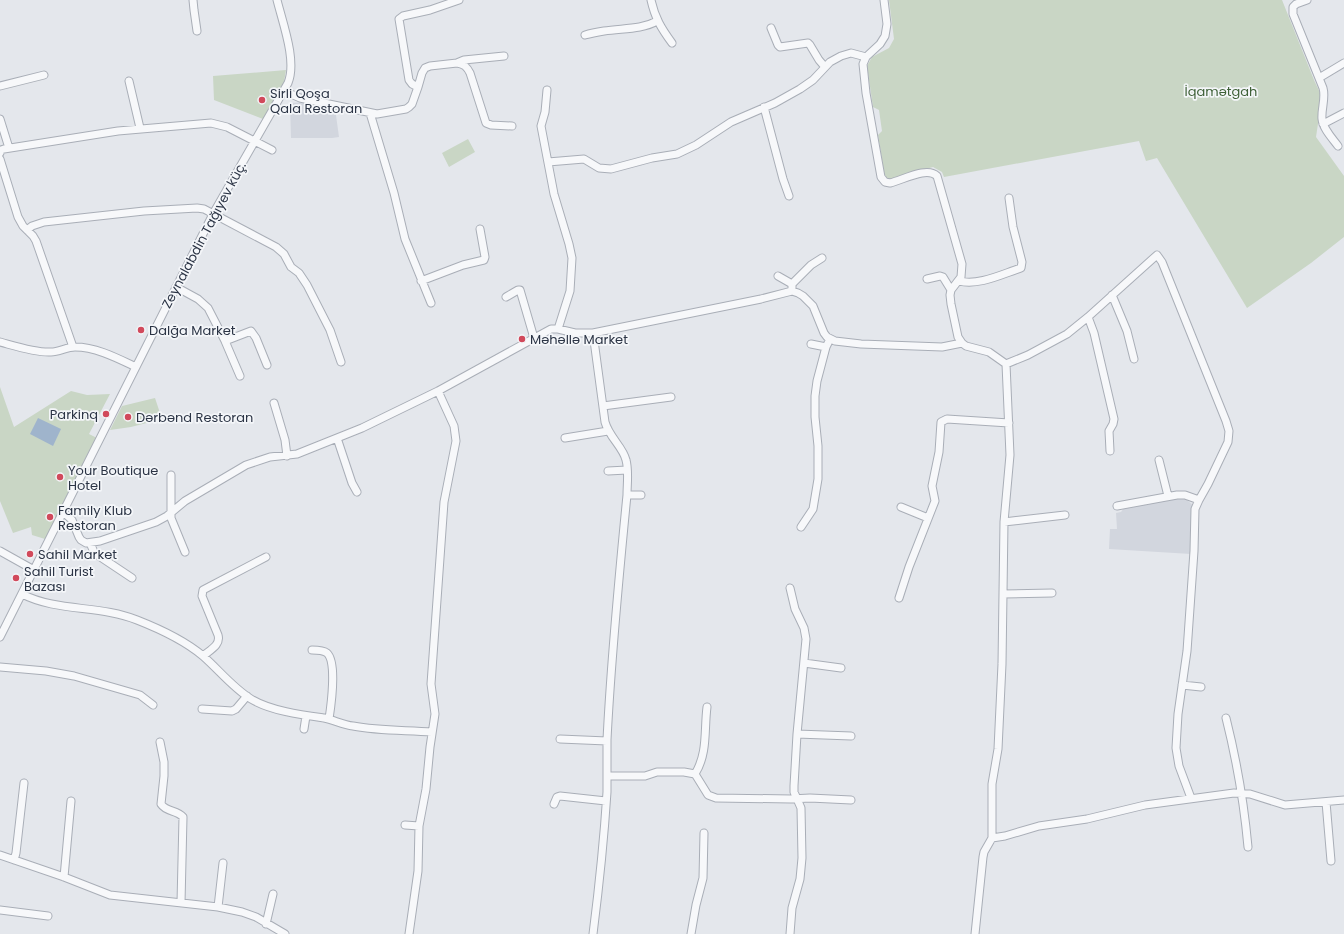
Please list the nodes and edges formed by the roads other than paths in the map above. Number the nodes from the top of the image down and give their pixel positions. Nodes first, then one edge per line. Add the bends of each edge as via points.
1 (194, 0) edge
2 (277, 0) edge
3 (459, 0) edge
4 (651, 0) edge
5 (884, 0) edge
6 (1307, 0) edge
7 (657, 22) junction
8 (771, 28) dead end
9 (197, 31) dead end
10 (585, 35) dead end
11 (672, 43) dead end
12 (504, 56) dead end
13 (866, 57) junction
14 (457, 63) junction
15 (1344, 63) edge
16 (825, 67) junction
17 (44, 75) dead end
18 (1319, 78) junction
19 (129, 81) dead end
20 (0, 86) edge
21 (418, 86) junction
22 (547, 90) dead end
23 (284, 91) junction
24 (764, 108) junction
25 (370, 113) junction
26 (1344, 113) edge
27 (0, 119) edge
28 (1323, 124) junction
29 (512, 126) dead end
30 (140, 128) junction
31 (255, 140) junction
32 (1338, 146) dead end
33 (9, 148) junction
34 (272, 150) dead end
35 (0, 151) edge
36 (0, 159) edge
37 (548, 162) junction
38 (789, 196) dead end
39 (1009, 198) dead end
40 (213, 214) junction
41 (27, 230) junction
42 (480, 230) dead end
43 (822, 258) dead end
44 (778, 276) dead end
45 (927, 279) dead end
46 (421, 281) junction
47 (959, 281) junction
48 (176, 287) junction
49 (792, 288) junction
50 (952, 290) junction
51 (1112, 295) junction
52 (506, 297) dead end
53 (431, 303) dead end
54 (1088, 317) junction
55 (558, 329) junction
56 (593, 333) junction
57 (534, 338) junction
58 (830, 339) junction
59 (225, 341) junction
60 (0, 342) edge
61 (962, 343) junction
62 (811, 344) dead end
63 (74, 347) junction
64 (826, 347) junction
65 (1134, 359) dead end
66 (341, 362) dead end
67 (1006, 364) junction
68 (267, 365) dead end
69 (136, 367) junction
70 (240, 376) dead end
71 (438, 391) junction
72 (671, 397) dead end
73 (274, 403) dead end
74 (603, 406) junction
75 (1009, 423) junction
76 (608, 431) junction
77 (337, 438) junction
78 (565, 438) dead end
79 (1110, 452) dead end
80 (287, 456) junction
81 (1159, 460) dead end
82 (627, 470) junction
83 (608, 471) dead end
84 (171, 475) dead end
85 (357, 492) dead end
86 (626, 495) junction
87 (641, 495) dead end
88 (1168, 496) junction
89 (1199, 500) junction
90 (1117, 506) dead end
91 (901, 507) dead end
92 (63, 512) junction
93 (170, 513) junction
94 (1065, 515) dead end
95 (928, 518) junction
96 (1004, 522) junction
97 (801, 527) dead end
98 (90, 543) junction
99 (0, 551) edge
100 (185, 552) dead end
101 (266, 558) dead end
102 (34, 570) junction
103 (132, 578) dead end
104 (790, 588) dead end
105 (1052, 592) dead end
106 (22, 594) junction
107 (1002, 594) junction
108 (899, 598) dead end
109 (0, 638) edge
110 (312, 650) dead end
111 (203, 656) junction
112 (804, 663) junction
113 (0, 667) edge
114 (841, 668) dead end
115 (1182, 684) junction
116 (1201, 687) dead end
117 (247, 696) junction
118 (154, 705) dead end
119 (706, 706) dead end
120 (202, 709) dead end
121 (306, 716) junction
122 (1226, 718) dead end
123 (329, 719) junction
124 (304, 728) dead end
125 (432, 732) junction
126 (797, 734) junction
127 (851, 736) dead end
128 (560, 738) dead end
129 (607, 741) junction
130 (160, 742) dead end
131 (695, 774) junction
132 (607, 776) junction
133 (24, 783) dead end
134 (1242, 793) junction
135 (797, 798) junction
136 (1191, 798) junction
137 (851, 800) dead end
138 (1344, 800) edge
139 (71, 801) dead end
140 (606, 801) junction
141 (1326, 802) junction
142 (554, 804) dead end
143 (405, 825) dead end
144 (419, 826) junction
145 (704, 833) dead end
146 (992, 838) junction
147 (1248, 847) dead end
148 (0, 855) edge
149 (14, 860) junction
150 (1331, 861) dead end
151 (223, 863) dead end
152 (64, 877) junction
153 (273, 894) dead end
154 (181, 903) junction
155 (218, 907) junction
156 (0, 910) edge
157 (48, 916) dead end
158 (266, 924) junction
159 (285, 934) edge
160 (410, 934) edge
161 (593, 934) edge
162 (691, 934) edge
163 (790, 934) edge
164 (975, 934) edge

1 - 9 street
2 - 23 street, Zeynalabdin Tağıyev küç. via 291,62 290,77
3 - 21 street via 399,19 409,80
4 - 7 street
5 - 13 street via 887,24 885,36
6 - 18 street via 1296,4 1292,10
7 - 10 street
7 - 11 street
8 - 16 street via 780,47 808,43
12 - 14 street
13 - 16 street via 854,53 846,54
13 - 47 street via 863,64 864,81 881,177 890,183 924,172 932,172 937,176 962,264
14 - 21 street via 424,68
14 - 29 street via 466,67 470,73 486,123
15 - 18 street
16 - 24 street via 808,84
17 - 20 street
18 - 28 street via 1324,95
19 - 30 street
21 - 25 street via 409,108
22 - 37 street via 541,126
23 - 25 street via 300,98
23 - 31 street, Zeynalabdin Tağıyev küç.
24 - 37 street via 731,122 696,145 671,155 611,169 599,168 584,159
24 - 38 street
25 - 46 street via 405,239
26 - 28 street
27 - 33 street
28 - 32 street
30 - 31 street via 211,123 228,127
30 - 33 street
31 - 34 street
31 - 40 street, Zeynalabdin Tağıyev küç.
33 - 35 street
36 - 41 street via 18,217
37 - 55 street via 572,258 570,291
39 - 47 street via 1021,268 984,280
40 - 41 street via 204,208 144,211 44,222
40 - 48 street, Zeynalabdin Tağıyev küç.
40 - 66 street via 276,247 284,254 291,267 307,285 330,330
41 - 63 street via 36,241
42 - 46 street via 484,260
43 - 49 street via 810,265
44 - 49 street
45 - 50 street via 943,277
46 - 53 street
47 - 50 street
48 - 59 street via 208,308
48 - 69 street, Zeynalabdin Tağıyev küç.
49 - 56 street via 762,299
49 - 58 street via 813,306 824,333
50 - 61 street via 950,304 957,334
51 - 54 street
51 - 65 street via 1127,331
51 - 89 street via 1157,256 1162,262 1229,431 1228,442
52 - 57 street via 520,290
54 - 67 street via 1058,339
54 - 79 street via 1114,419 1109,431
55 - 56 street via 575,333
55 - 57 street via 551,329
56 - 74 street
57 - 71 street
58 - 61 street via 884,346 942,347
58 - 64 street
59 - 68 street via 251,331
59 - 70 street
60 - 63 street via 46,352
61 - 67 street via 989,352
62 - 64 street
63 - 69 street via 110,355
64 - 97 street via 815,396 818,479 812,509
67 - 75 street
69 - 92 street, Zeynalabdin Tağıyev küç.
71 - 77 street
71 - 125 street via 454,426 456,441 444,502 431,684 435,710
72 - 74 street
73 - 80 street via 286,440
74 - 76 street
75 - 95 street via 947,419 941,422 939,452 932,486 934,501
75 - 96 street via 1010,468
76 - 78 street
76 - 82 street via 626,460
77 - 80 street
77 - 85 street
80 - 93 street via 270,457 246,465 185,501
81 - 88 street
82 - 83 street
82 - 86 street
84 - 93 street
86 - 87 street
86 - 129 street
88 - 89 street via 1185,495
88 - 90 street
89 - 115 street via 1195,509 1187,651
91 - 95 street
92 - 98 street via 72,520 81,540
92 - 102 street, Zeynalabdin Tağıyev küç.
93 - 98 street via 146,526
93 - 100 street
94 - 96 street
95 - 108 street
96 - 107 street
98 - 103 street via 94,552
99 - 102 street
101 - 111 street via 203,590 202,596 219,641
102 - 106 street, Zeynalabdin Tağıyev küç.
104 - 112 street via 805,634
105 - 107 street
106 - 109 street, Zeynalabdin Tağıyev küç.
106 - 111 street via 64,606 105,611 135,619 172,635
107 - 146 street via 1002,664 998,749 992,784
110 - 123 street via 325,652 330,659 333,685
111 - 117 street
112 - 114 street
112 - 126 street
113 - 118 street via 74,676 140,695
115 - 116 street
115 - 136 street via 1177,757
117 - 120 street via 232,711
117 - 121 street via 264,704
119 - 131 street via 704,754
121 - 123 street
121 - 124 street
122 - 134 street
123 - 125 street via 354,726
125 - 144 street
126 - 127 street
126 - 135 street via 794,786
128 - 129 street
129 - 132 street
130 - 154 street via 164,762 161,804 183,817
131 - 132 street via 657,772 645,776
131 - 135 street via 708,795 716,798
132 - 140 street
133 - 149 street
134 - 136 street
134 - 141 street via 1285,805
134 - 147 street
135 - 137 street
135 - 163 street via 801,808 802,858 800,879 792,908
136 - 146 street via 1145,805 1087,819 1048,824
138 - 141 street
139 - 152 street
140 - 142 street via 560,796
140 - 161 street
141 - 150 street
143 - 144 street
144 - 160 street via 418,871
145 - 162 street via 703,878
146 - 164 street via 983,857
148 - 149 street
149 - 152 street
151 - 155 street
152 - 154 street via 110,895
153 - 158 street
154 - 155 street
155 - 158 street via 248,914
156 - 157 street
158 - 159 street

